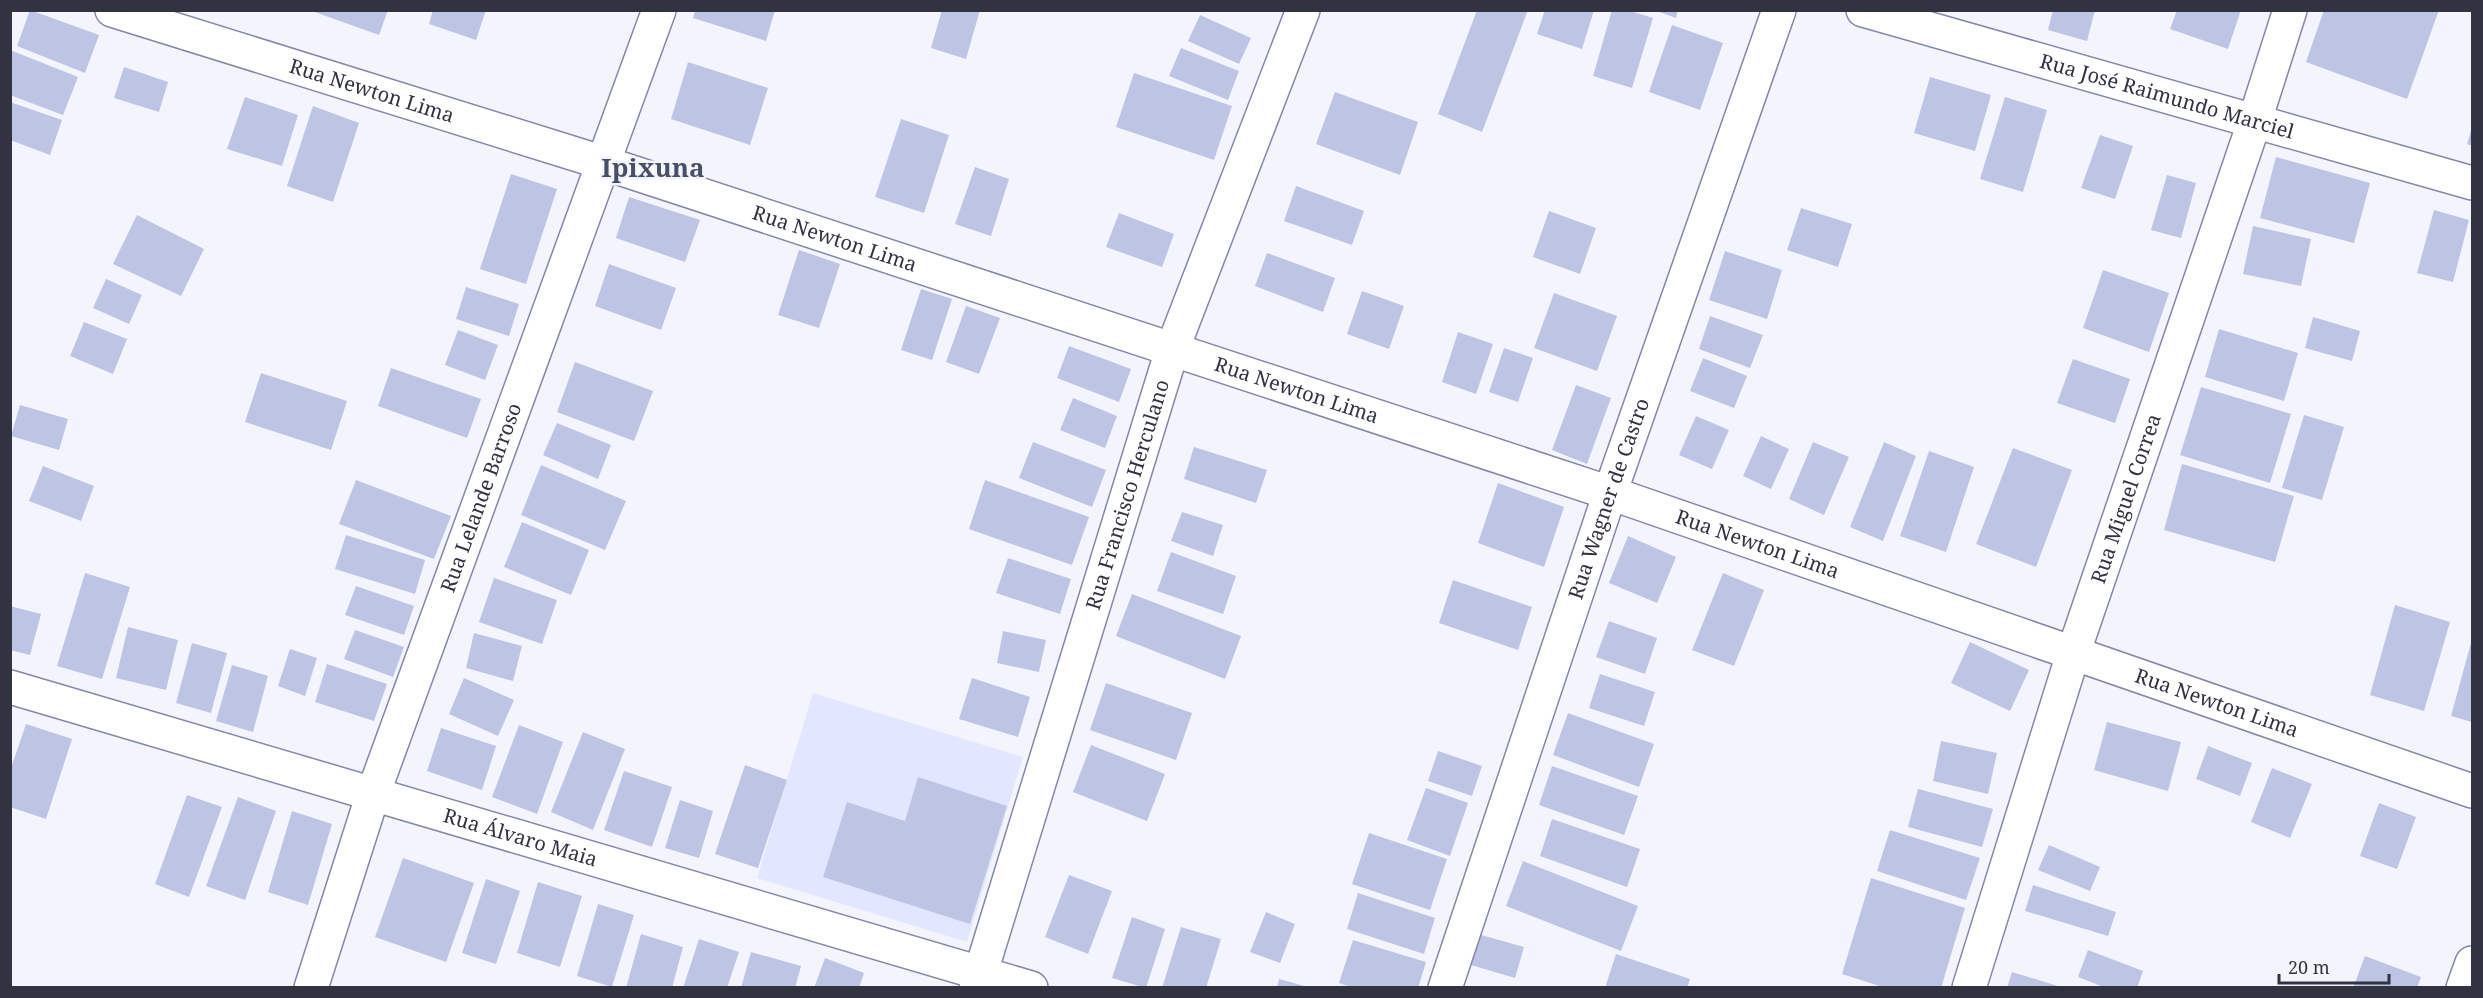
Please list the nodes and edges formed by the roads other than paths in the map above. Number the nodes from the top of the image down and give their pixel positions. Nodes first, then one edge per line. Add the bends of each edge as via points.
1 (112, 10) edge
2 (659, 10) edge
3 (1303, 10) edge
4 (1779, 10) edge
5 (1863, 10) edge
6 (2290, 10) edge
7 (2255, 120) junction
8 (604, 163) junction
9 (2472, 183) edge
10 (1172, 350) junction
11 (1610, 493) junction
12 (2073, 654) junction
13 (10, 687) edge
14 (2472, 791) edge
15 (373, 794) junction
16 (2472, 963) edge
17 (978, 979) edge
18 (311, 987) edge
19 (1031, 987) edge
20 (1445, 987) edge
21 (1969, 987) edge
22 (2463, 987) edge

1 - 8 street, Rua Newton Lima
2 - 8 street, Rua Lelande Barroso
3 - 10 street, Rua Francisco Herculano
4 - 11 street, Rua Wagner de Castro
5 - 7 street, Rua José Raimundo Marciel
6 - 7 street, Rua Miguel Correa
7 - 9 street, Rua José Raimundo Marciel
7 - 12 street, Rua Miguel Correa
8 - 10 street, Rua Newton Lima
8 - 15 street, Rua Lelande Barroso
10 - 11 street, Rua Newton Lima
10 - 17 street, Rua Francisco Herculano
11 - 12 street, Rua Newton Lima
11 - 20 street, Rua Wagner de Castro
12 - 14 street, Rua Newton Lima
12 - 21 street, Rua Miguel Correa
13 - 15 street, Rua Álvaro Maia
15 - 17 street, Rua Álvaro Maia
15 - 18 street, Rua Lelande Barroso
16 - 22 street
17 - 19 street, Rua Álvaro Maia

